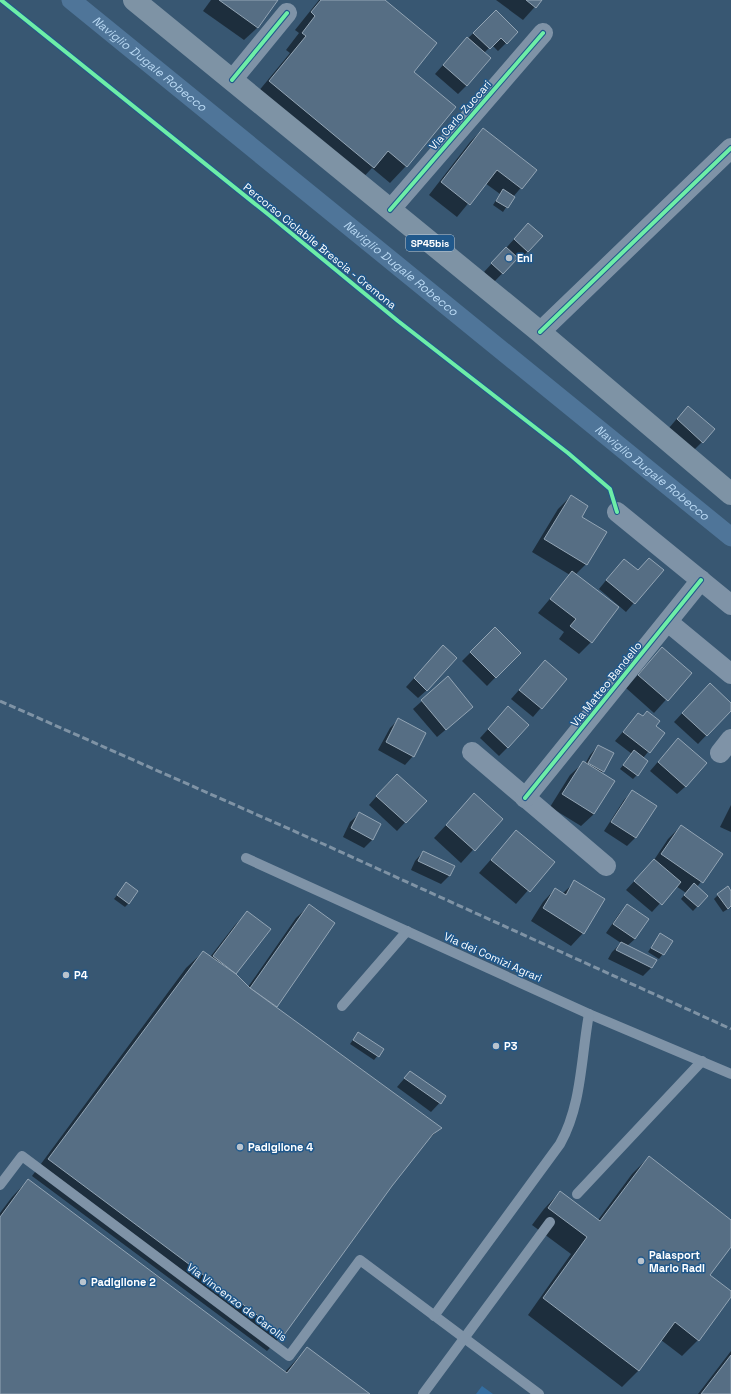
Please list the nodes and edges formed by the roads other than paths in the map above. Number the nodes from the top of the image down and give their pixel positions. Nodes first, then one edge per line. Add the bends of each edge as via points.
1 (134, 0) edge
2 (287, 13) dead end
3 (543, 33) dead end
4 (232, 80) junction
5 (731, 148) edge
6 (390, 210) junction
7 (540, 332) junction
8 (731, 494) edge
9 (618, 512) dead end
10 (701, 580) junction
11 (731, 605) edge
12 (668, 622) junction
13 (731, 674) edge
14 (472, 752) dead end
15 (526, 798) junction
16 (246, 858) dead end
17 (606, 866) dead end
18 (407, 931) junction
19 (342, 1006) dead end
20 (589, 1014) junction
21 (702, 1061) junction
22 (731, 1074) edge
23 (0, 1185) edge
24 (577, 1194) dead end
25 (550, 1222) dead end
26 (434, 1316) junction
27 (465, 1339) junction
28 (423, 1394) edge
29 (539, 1394) edge

1 - 4 main road, SP45bis
2 - 4 street
3 - 6 street, Via Carlo Zuccari
4 - 6 main road, SP45bis
5 - 7 street
6 - 7 main road, SP45bis
7 - 8 main road, SP45bis
9 - 10 street
10 - 11 street
10 - 12 street, Via Matteo Bandello
12 - 13 street
12 - 15 street, Via Matteo Bandello
14 - 15 street
15 - 17 street
16 - 18 lane, Via dei Comizi Agrari
18 - 19 lane
18 - 20 lane, Via dei Comizi Agrari
20 - 21 lane, Via dei Comizi Agrari
20 - 26 lane via 574,1112 568,1129 560,1144
21 - 22 lane, Via dei Comizi Agrari
21 - 24 lane
23 - 26 lane, Via Vincenzo de Carolis via 22,1156 289,1356 360,1260
25 - 27 lane
26 - 27 lane, Via Vincenzo de Carolis
27 - 28 lane
27 - 29 lane, Via Vincenzo de Carolis

